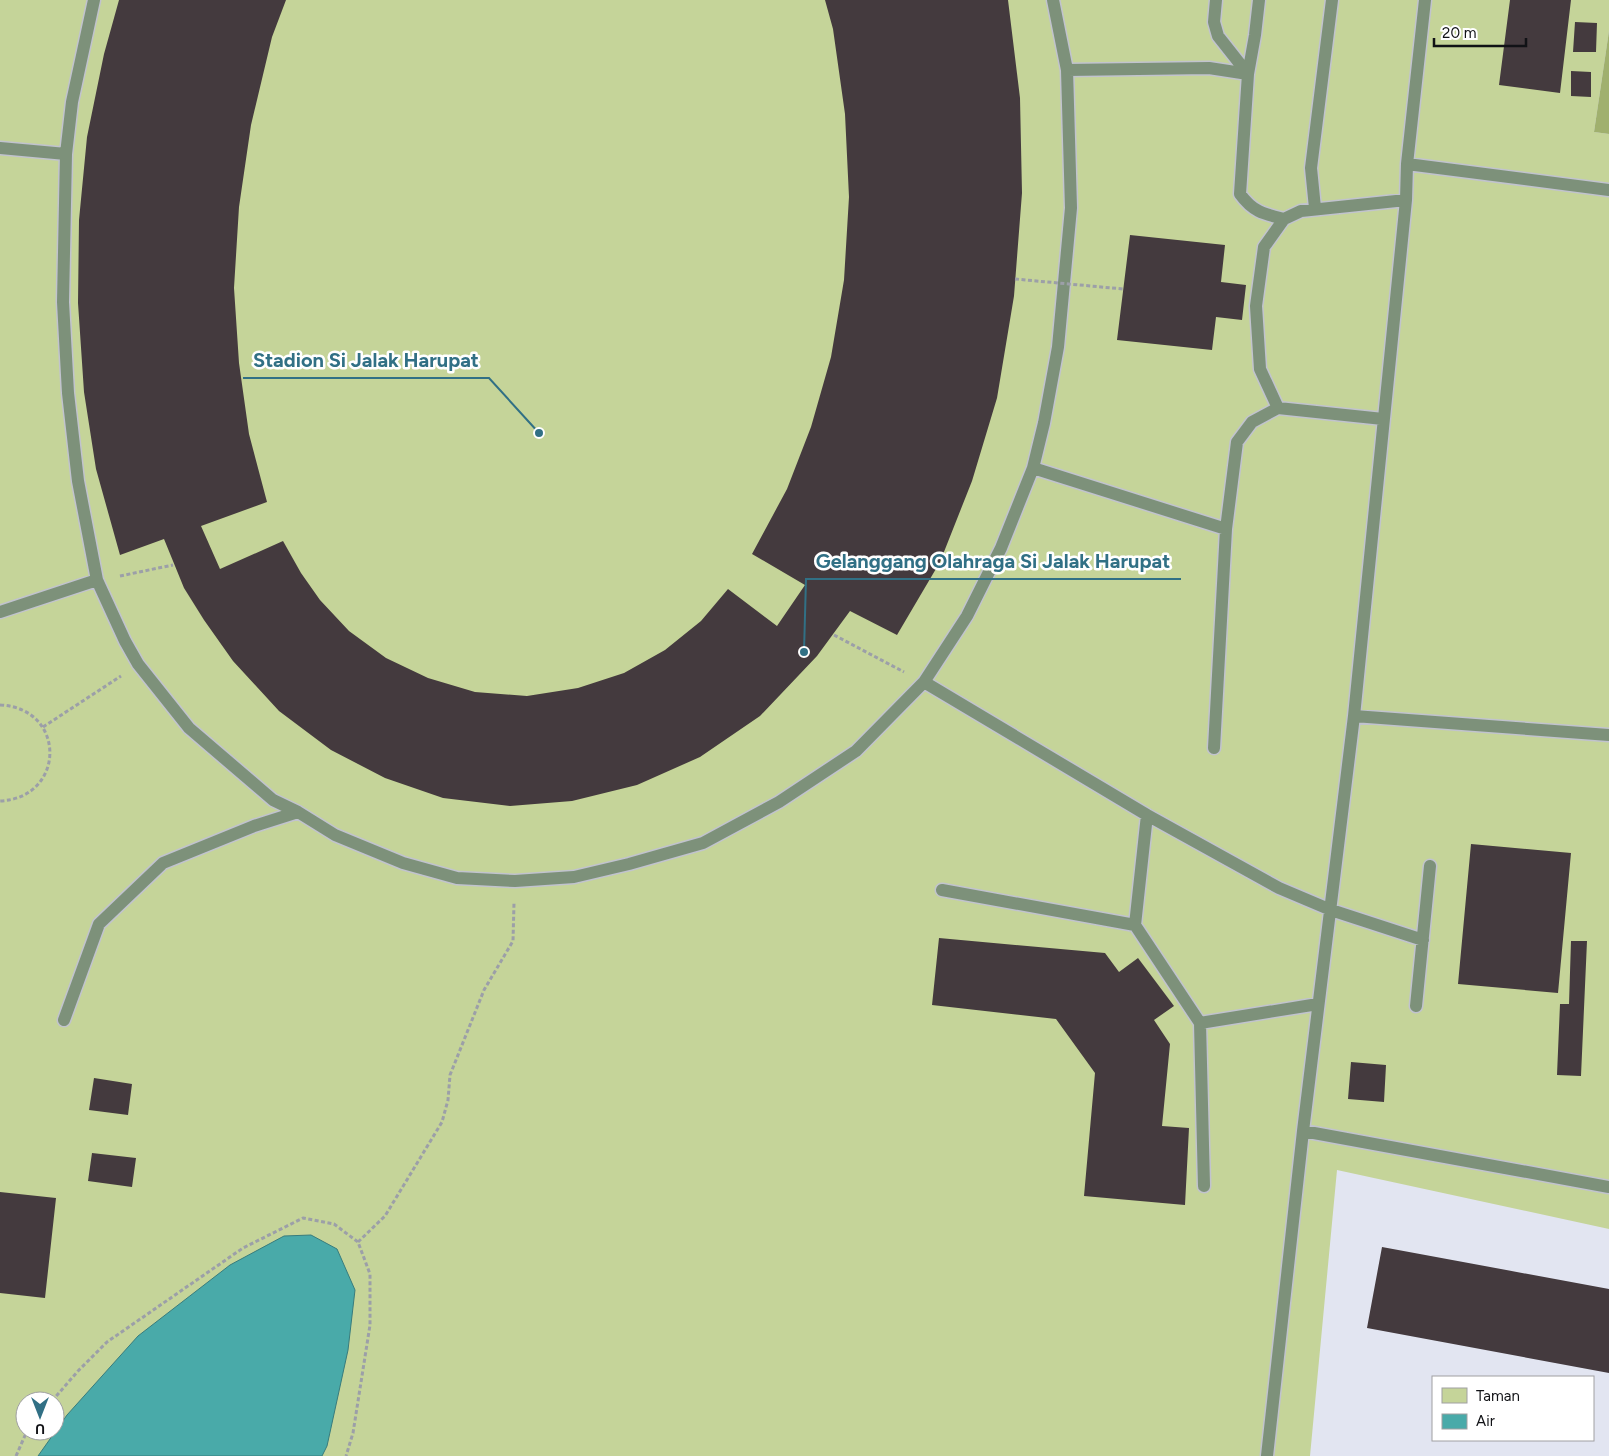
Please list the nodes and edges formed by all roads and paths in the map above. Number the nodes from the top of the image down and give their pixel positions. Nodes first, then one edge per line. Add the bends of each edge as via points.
1 (94, 0) edge
2 (1053, 0) edge
3 (1216, 0) edge
4 (1259, 0) edge
5 (1332, 0) edge
6 (1425, 0) edge
7 (1067, 70) junction
8 (1248, 74) junction
9 (0, 148) edge
10 (66, 154) junction
11 (1406, 164) junction
12 (1609, 190) edge
13 (1406, 200) junction
14 (1315, 208) junction
15 (1284, 219) junction
16 (1015, 279) dead end
17 (1124, 289) dead end
18 (1278, 408) junction
19 (1383, 419) junction
20 (1033, 468) junction
21 (1226, 529) junction
22 (173, 564) dead end
23 (98, 580) junction
24 (0, 612) edge
25 (834, 635) dead end
26 (138, 664) junction
27 (924, 682) junction
28 (0, 706) edge
29 (1354, 716) junction
30 (43, 727) junction
31 (1609, 735) edge
32 (1214, 748) dead end
33 (0, 801) edge
34 (298, 812) junction
35 (1147, 815) junction
36 (1430, 866) dead end
37 (515, 881) junction
38 (942, 890) dead end
39 (1331, 910) junction
40 (1135, 925) junction
41 (1423, 940) junction
42 (1318, 1004) junction
43 (1416, 1006) dead end
44 (64, 1020) dead end
45 (1200, 1023) junction
46 (1303, 1131) junction
47 (1204, 1186) dead end
48 (1609, 1187) edge
49 (358, 1242) junction
50 (60, 1391) edge
51 (23, 1441) edge
52 (16, 1456) edge
53 (346, 1456) edge
54 (1266, 1456) edge

1 - 10 lane via 72,102
2 - 7 lane
3 - 8 lane via 1214,22 1218,36
4 - 8 lane
5 - 14 lane via 1311,168
6 - 11 lane
7 - 8 lane via 1210,68
7 - 20 lane via 1071,208 1066,277 1056,357
8 - 15 lane via 1240,194 1249,206 1264,215
9 - 10 lane
10 - 23 lane via 63,302 68,393 78,481
11 - 12 lane
11 - 13 lane
13 - 14 lane
13 - 19 lane
14 - 15 lane
15 - 18 lane via 1264,247 1256,306 1260,369
16 - 17 path, bridge
18 - 19 lane
18 - 21 lane via 1252,422 1237,442
19 - 29 lane
20 - 21 lane
20 - 27 lane via 1001,548 967,616
21 - 32 lane
22 - 23 path
23 - 24 lane
23 - 26 lane
25 - 27 path
26 - 30 path
26 - 34 lane via 189,728 273,800
27 - 35 lane
27 - 37 lane via 856,751 779,802 703,843 574,877
28 - 30 path via 24,710
29 - 31 lane
29 - 39 lane
30 - 33 path via 49,741 47,772 39,785 26,795
34 - 37 lane via 335,835 403,863 457,878
34 - 44 lane via 163,863 98,924
35 - 39 lane via 1279,888
35 - 40 lane
36 - 41 lane
37 - 49 path via 513,941 484,990 450,1075 442,1122 385,1216
38 - 40 lane
39 - 41 lane
39 - 42 lane
40 - 45 lane
41 - 43 lane
42 - 45 lane
42 - 46 lane
45 - 47 lane
46 - 48 lane
46 - 54 lane
49 - 50 path via 334,1224 303,1218 243,1248 107,1342
49 - 53 path via 370,1274 370,1325 354,1433
51 - 52 path

